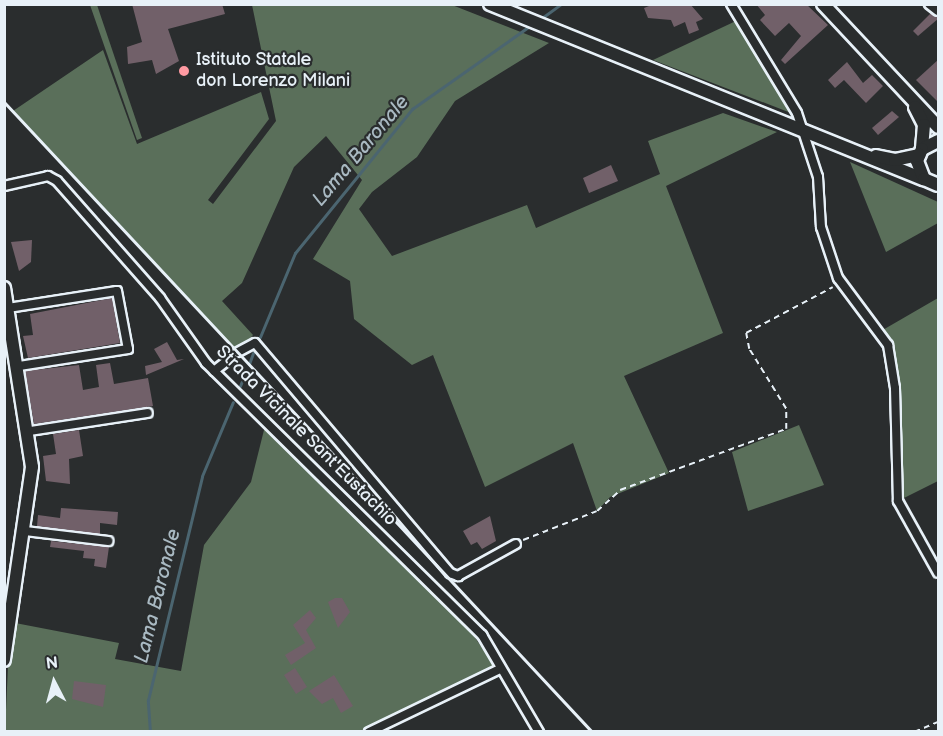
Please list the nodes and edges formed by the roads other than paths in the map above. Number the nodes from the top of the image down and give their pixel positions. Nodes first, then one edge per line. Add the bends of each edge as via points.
1 (490, 4) edge
2 (731, 4) edge
3 (823, 4) edge
4 (929, 4) edge
5 (939, 11) edge
6 (907, 93) junction
7 (939, 127) edge
8 (802, 129) junction
9 (817, 135) junction
10 (939, 141) edge
11 (921, 152) junction
12 (924, 179) junction
13 (939, 185) edge
14 (4, 186) edge
15 (4, 288) edge
16 (8, 308) junction
17 (238, 352) dead end
18 (228, 360) dead end
19 (19, 366) junction
20 (214, 371) junction
21 (148, 413) dead end
22 (30, 431) junction
23 (25, 531) junction
24 (108, 541) dead end
25 (516, 544) road end
26 (939, 573) edge
27 (4, 660) edge
28 (500, 669) junction
29 (369, 732) edge
30 (539, 732) edge

1 - 8 main road
2 - 8 street via 790,97
3 - 6 main road
4 - 5 street
6 - 7 main road
6 - 11 main road via 924,124
8 - 9 main road
8 - 26 street via 818,177 821,227 842,282 888,345 895,388 898,501
9 - 11 main road via 886,159
9 - 12 main road
10 - 11 main road
11 - 12 main road
12 - 13 main road
14 - 20 street, Strada Vicinale Sant'Eustachio via 48,176 57,181 160,298
15 - 16 main road
16 - 19 main road
16 - 19 street via 117,291 128,349
17 - 25 street via 255,343 450,573 458,576
18 - 20 street
19 - 22 main road
20 - 28 street, Strada Vicinale Sant'Eustachio via 482,635
21 - 22 street
22 - 23 main road via 33,467
23 - 24 street
23 - 27 main road
28 - 29 street
28 - 30 street, Strada Vicinale Sant'Eustachio

